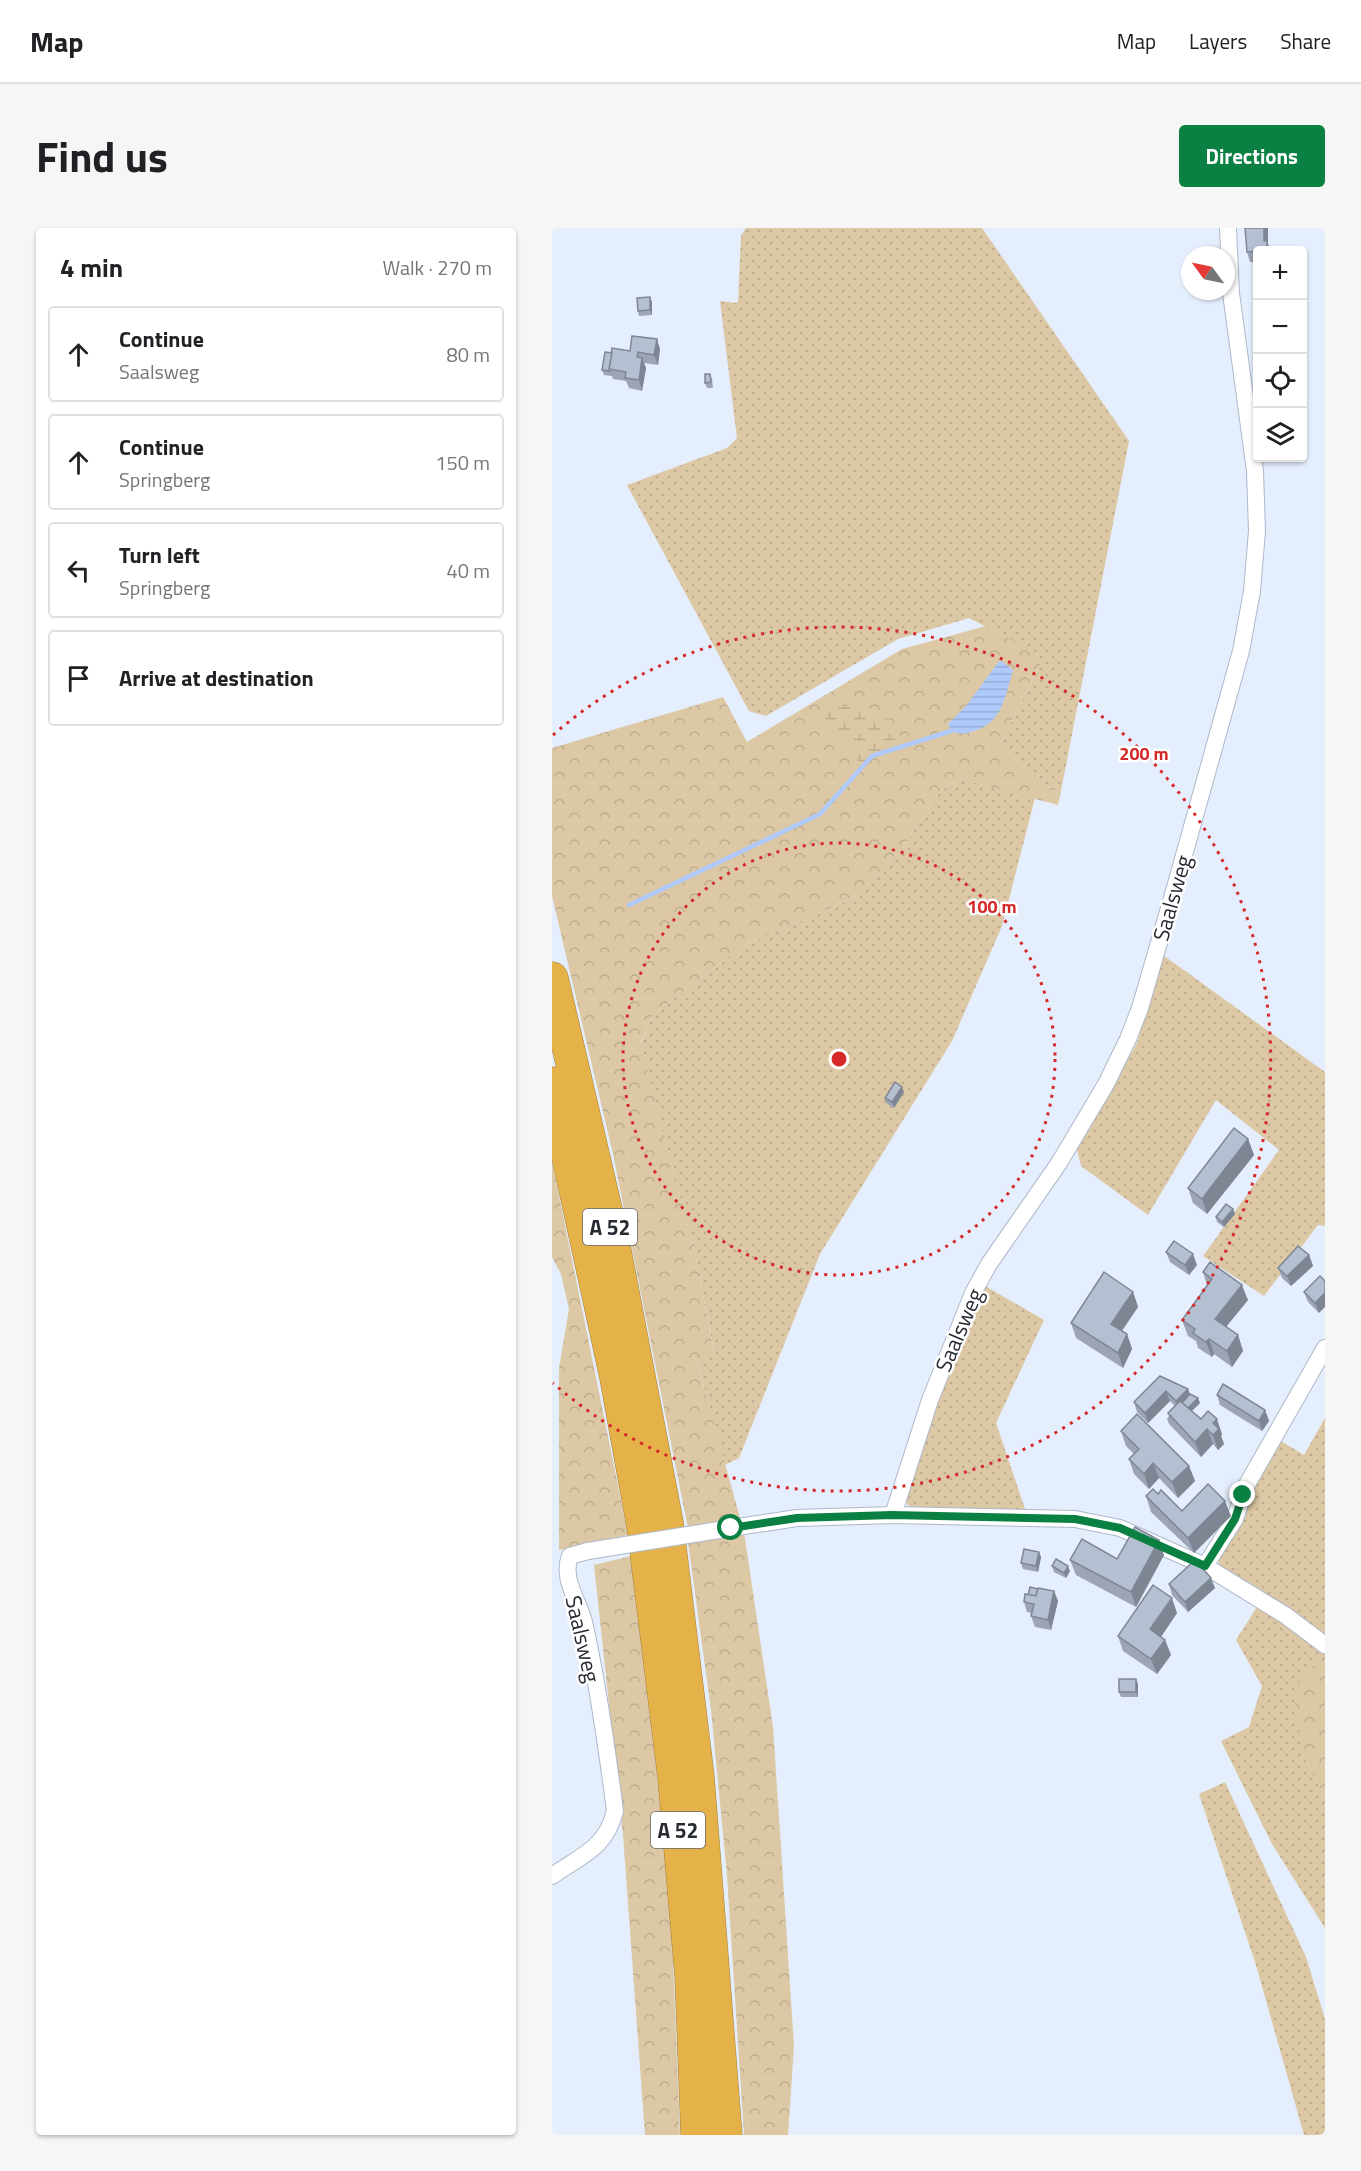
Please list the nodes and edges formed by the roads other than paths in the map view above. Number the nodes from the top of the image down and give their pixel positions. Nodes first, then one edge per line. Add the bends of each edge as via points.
1 (1228, 228) edge
2 (552, 978) edge
3 (552, 1083) edge
4 (1325, 1348) edge
5 (895, 1515) junction
6 (1205, 1566) junction
7 (1325, 1645) edge
8 (552, 1876) edge
9 (697, 2135) edge
10 (726, 2135) edge

1 - 5 street, Saalsweg via 1231,293 1255,471 1252,591 1241,651 1128,1039 1059,1163 989,1264 974,1293 930,1400
2 - 10 highway, A 52 via 612,1235 667,1522 698,1776
3 - 9 highway, A 52 via 616,1378 642,1527 674,1778 692,1976
4 - 6 street via 1246,1486 1235,1519
5 - 6 street via 1075,1519 1131,1532
5 - 8 street, Saalsweg, bridge via 797,1518 570,1556 567,1577 584,1621 615,1811 603,1840
6 - 7 street via 1285,1615

